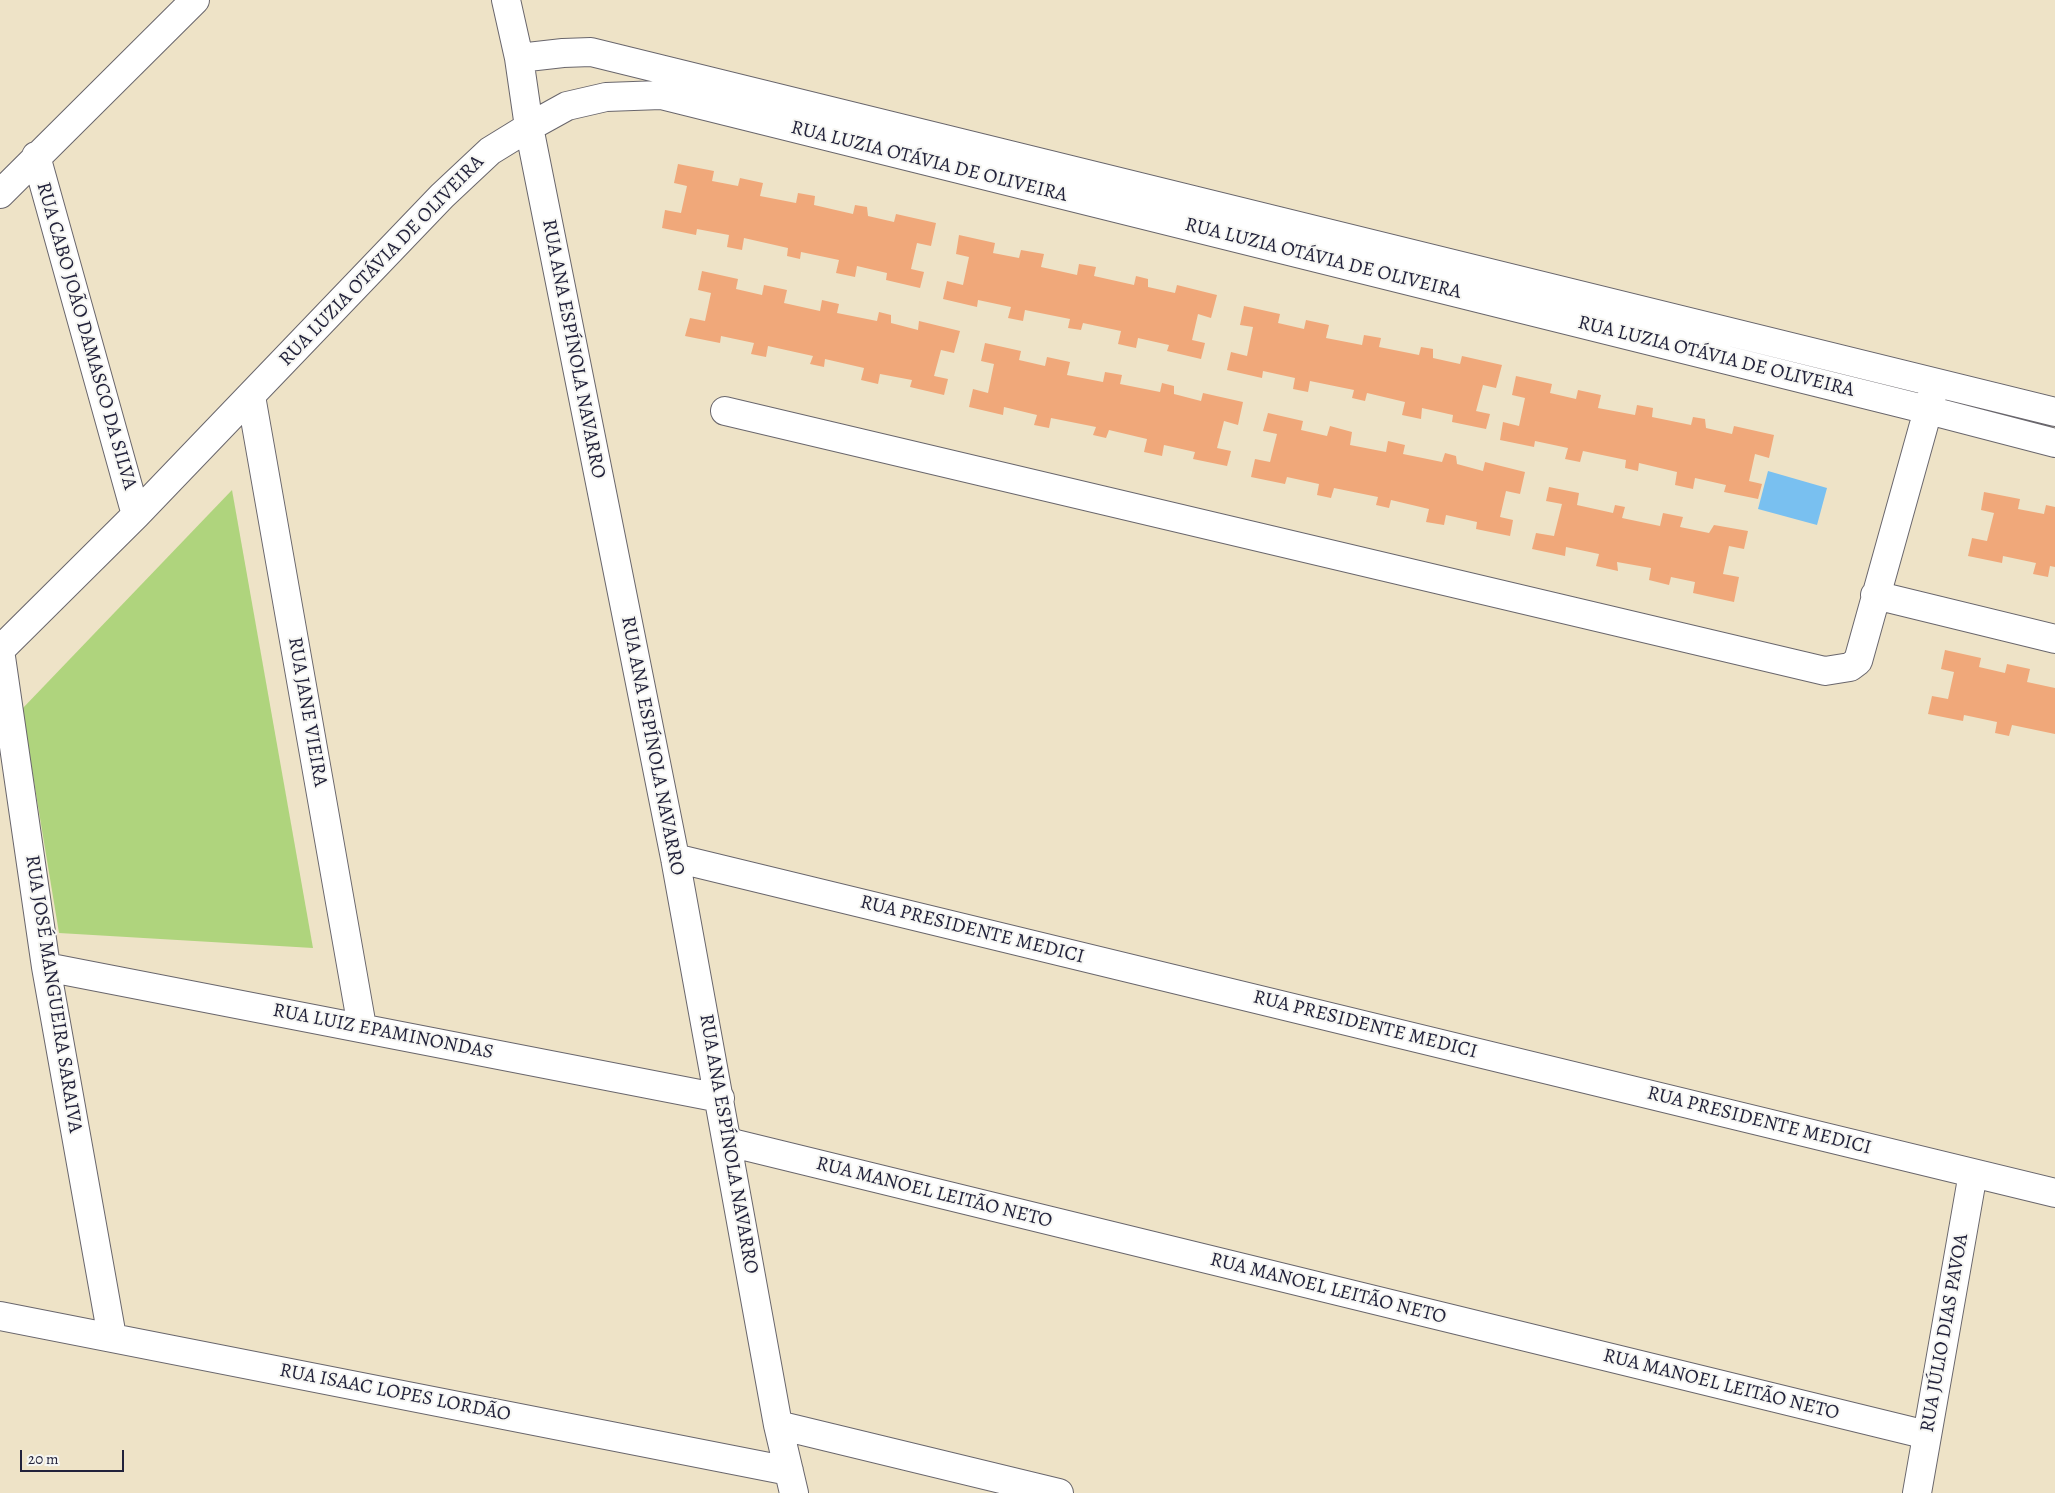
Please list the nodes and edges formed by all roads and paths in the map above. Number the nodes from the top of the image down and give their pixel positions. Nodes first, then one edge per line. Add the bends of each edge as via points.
1 (195, 0) edge
2 (506, 0) edge
3 (519, 58) junction
4 (529, 127) junction
5 (36, 156) junction
6 (0, 194) edge
7 (1936, 384) junction
8 (251, 396) junction
9 (1928, 410) junction
10 (725, 412) dead end
11 (2055, 412) edge
12 (2055, 443) edge
13 (136, 516) junction
14 (1875, 595) junction
15 (2055, 639) edge
16 (0, 650) edge
17 (675, 858) junction
18 (46, 966) junction
19 (362, 1027) junction
20 (720, 1098) junction
21 (728, 1142) junction
22 (1973, 1173) junction
23 (2055, 1193) edge
24 (0, 1316) edge
25 (112, 1338) junction
26 (778, 1425) junction
27 (1928, 1435) junction
28 (792, 1482) edge
29 (1059, 1493) edge
30 (1917, 1493) edge

1 - 5 street
2 - 3 street, RUA ANA ESPÍNOLA NAVARRO
3 - 4 street, RUA ANA ESPÍNOLA NAVARRO
3 - 7 street, RUA LUZIA OTÁVIA DE OLIVEIRA via 590,52
4 - 8 street, RUA LUZIA OTÁVIA DE OLIVEIRA via 490,151 442,196
4 - 9 street, RUA LUZIA OTÁVIA DE OLIVEIRA via 567,106 606,97 661,95
4 - 17 street, RUA ANA ESPÍNOLA NAVARRO
5 - 6 street
5 - 13 street, RUA CABO JOÃO DAMASCO DA SILVA
7 - 9 street
7 - 11 street, RUA LUZIA OTÁVIA DE OLIVEIRA
8 - 13 street, RUA LUZIA OTÁVIA DE OLIVEIRA
8 - 19 street, RUA JANE VIEIRA
9 - 12 street, RUA LUZIA OTÁVIA DE OLIVEIRA
9 - 14 street
10 - 14 street via 1825,671 1850,667 1858,661
13 - 16 street, RUA LUZIA OTÁVIA DE OLIVEIRA
14 - 15 street
16 - 18 street, RUA JOSÉ MANGUEIRA SARAIVA
17 - 20 street, RUA ANA ESPÍNOLA NAVARRO
17 - 22 street, RUA PRESIDENTE MEDICI
18 - 19 street, RUA LUIZ EPAMINONDAS
18 - 25 street, RUA JOSÉ MANGUEIRA SARAIVA
19 - 20 street, RUA LUIZ EPAMINONDAS
20 - 21 street, RUA ANA ESPÍNOLA NAVARRO
21 - 26 street, RUA ANA ESPÍNOLA NAVARRO
21 - 27 street, RUA MANOEL LEITÃO NETO
22 - 23 street, RUA PRESIDENTE MEDICI
22 - 27 street, RUA JÚLIO DIAS PAVOA
24 - 25 street, RUA ISAAC LOPES LORDÃO
25 - 28 street, RUA ISAAC LOPES LORDÃO
26 - 28 street, RUA ANA ESPÍNOLA NAVARRO
26 - 29 street
27 - 30 street, RUA JÚLIO DIAS PAVOA

